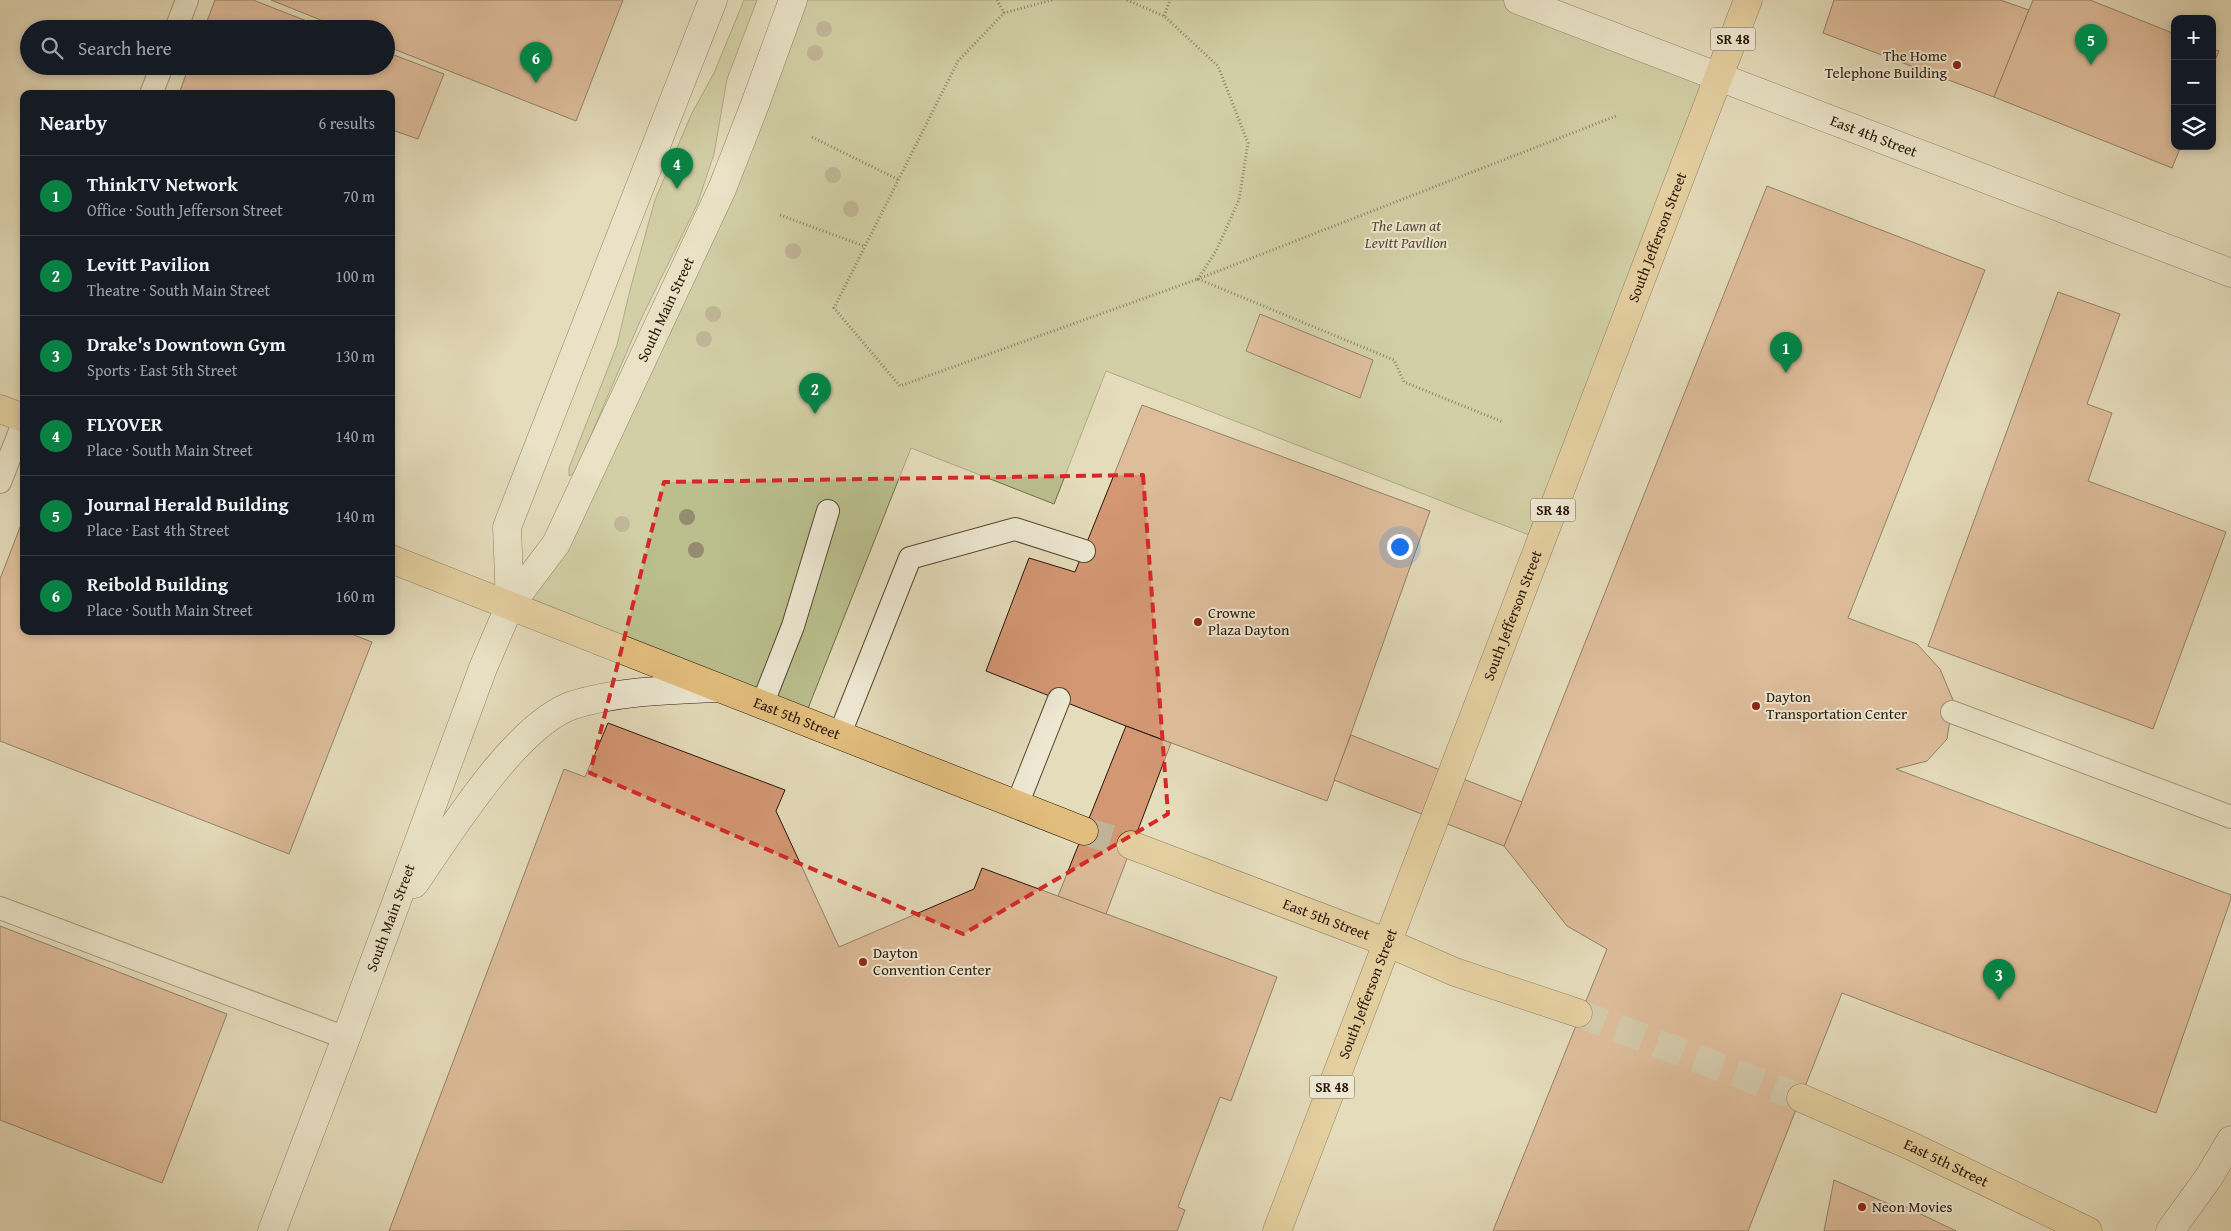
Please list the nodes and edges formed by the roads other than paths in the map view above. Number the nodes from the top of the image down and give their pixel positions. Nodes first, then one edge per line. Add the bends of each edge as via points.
1 (188, 0) edge
2 (712, 0) edge
3 (792, 0) edge
4 (1518, 0) edge
5 (1748, 0) edge
6 (180, 20) edge
7 (158, 75) edge
8 (1719, 78) junction
9 (153, 90) edge
10 (2231, 273) edge
11 (0, 409) edge
12 (20, 418) edge
13 (20, 430) edge
14 (0, 482) edge
15 (828, 511) dead end
16 (1084, 550) dead end
17 (395, 562) edge
18 (510, 605) junction
19 (715, 688) junction
20 (1059, 699) dead end
21 (762, 705) junction
22 (1952, 712) dead end
23 (839, 736) junction
24 (1017, 805) junction
25 (2231, 817) edge
26 (1084, 831) tunnel mouth
27 (1131, 845) tunnel mouth
28 (0, 908) edge
29 (390, 918) junction
30 (1386, 942) junction
31 (1578, 1013) tunnel mouth
32 (346, 1038) junction
33 (1801, 1098) tunnel mouth
34 (2231, 1140) edge
35 (272, 1231) edge
36 (1277, 1231) edge
37 (2088, 1231) edge
38 (2170, 1231) edge

1 - 6 lane
2 - 18 street, South Main Street via 507,527
3 - 18 street, South Main Street via 722,189 556,544
4 - 8 street, East 4th Street
5 - 8 main road, South Jefferson Street / SR 48
7 - 9 lane
8 - 10 street, East 4th Street
8 - 30 main road, South Jefferson Street / SR 48
11 - 12 main road
13 - 14 lane
15 - 21 lane via 793,626
16 - 23 lane via 1015,529 910,558
17 - 18 main road, East 5th Street
18 - 19 main road, East 5th Street
18 - 29 street, South Main Street via 483,668
19 - 21 main road, East 5th Street
19 - 29 street via 613,695 556,713 530,733 480,788
20 - 24 lane
21 - 23 main road, East 5th Street
22 - 25 lane
23 - 24 main road, East 5th Street
24 - 26 main road, East 5th Street
27 - 30 main road, East 5th Street
28 - 32 lane
29 - 32 street, South Main Street
30 - 31 main road, East 5th Street via 1455,972
30 - 36 main road, South Jefferson Street / SR 48
32 - 35 street, South Main Street
33 - 37 main road, East 5th Street via 1911,1146
34 - 38 street

